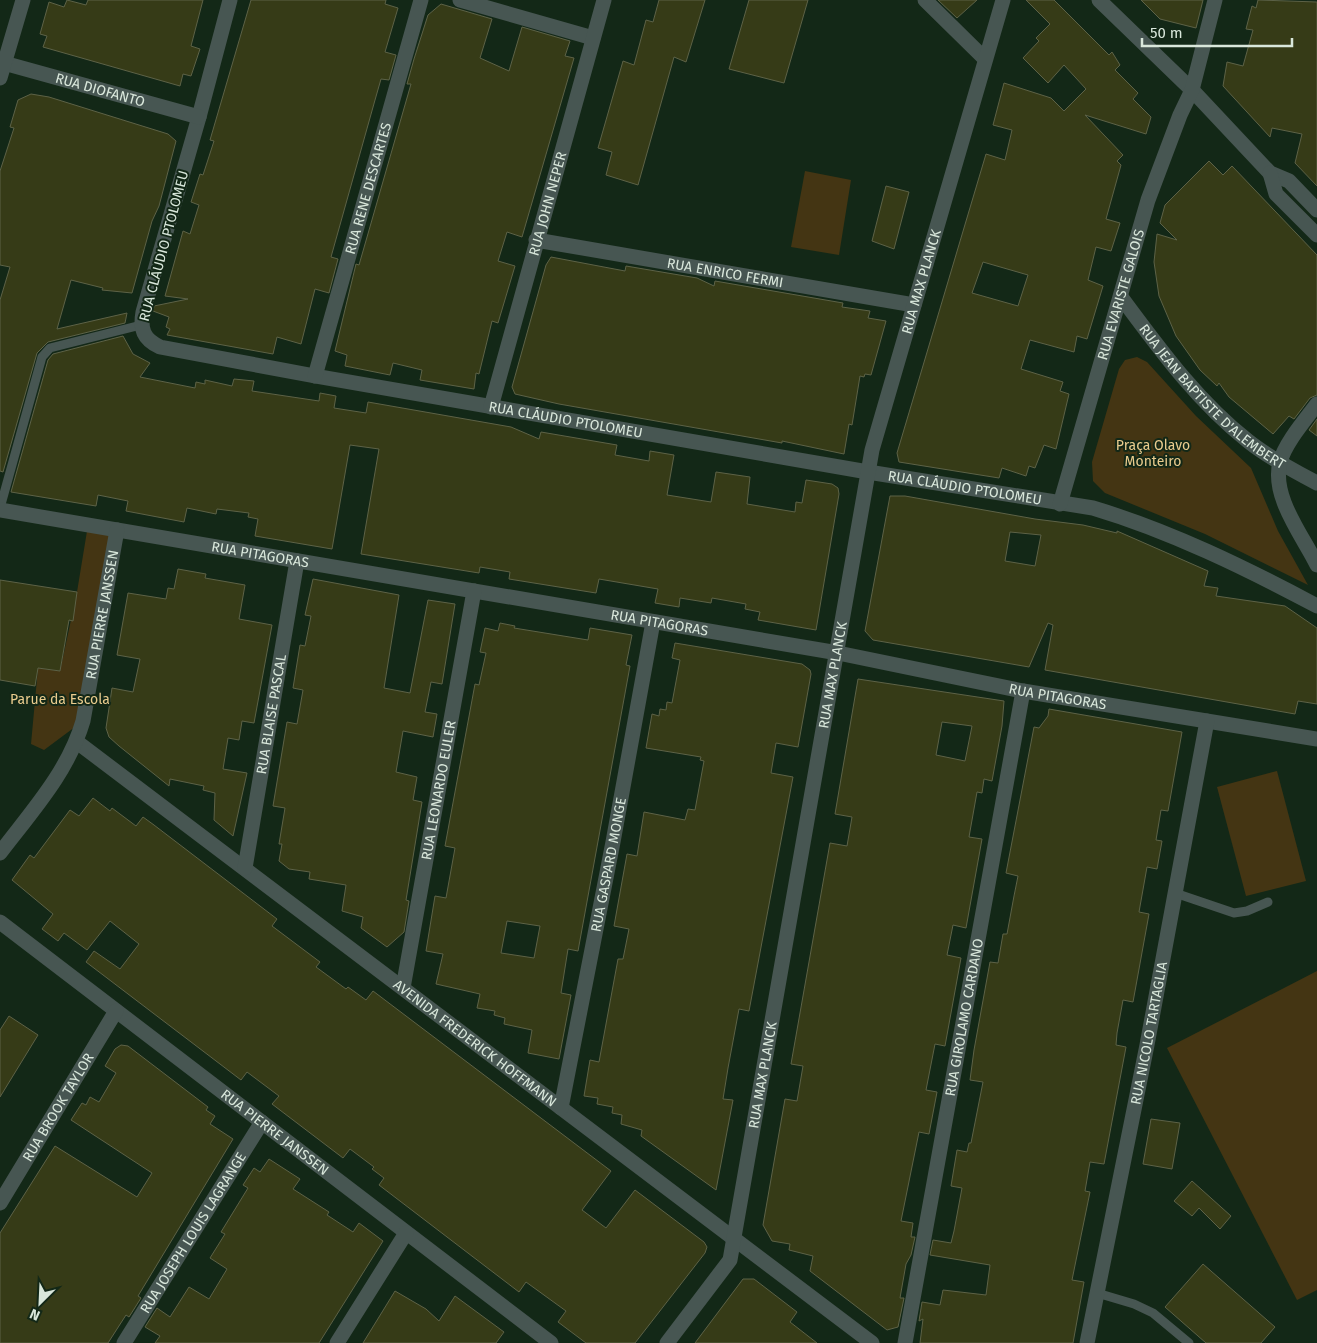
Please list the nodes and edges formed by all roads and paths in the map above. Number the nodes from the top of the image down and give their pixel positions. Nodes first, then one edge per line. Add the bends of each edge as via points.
1 (22, 0) edge
2 (230, 0) edge
3 (421, 0) edge
4 (460, 0) edge
5 (604, 0) edge
6 (925, 0) edge
7 (1003, 0) edge
8 (1099, 0) edge
9 (1215, 0) edge
10 (593, 38) junction
11 (985, 59) junction
12 (1, 68) edge
13 (1192, 90) junction
14 (199, 117) junction
15 (1270, 173) junction
16 (1317, 210) edge
17 (1317, 235) edge
18 (536, 240) junction
19 (1121, 297) junction
20 (914, 305) junction
21 (141, 325) junction
22 (315, 376) junction
23 (1317, 404) edge
24 (491, 407) junction
25 (1280, 461) junction
26 (868, 472) junction
27 (1317, 483) edge
28 (1060, 504) junction
29 (0, 509) edge
30 (117, 530) junction
31 (298, 561) junction
32 (1317, 565) edge
33 (474, 591) junction
34 (1317, 606) edge
35 (652, 622) junction
36 (838, 653) junction
37 (1023, 691) junction
38 (1207, 721) junction
39 (1317, 739) edge
40 (77, 742) junction
41 (0, 853) edge
42 (244, 868) junction
43 (1175, 894) junction
44 (1268, 902) dead end
45 (0, 922) edge
46 (403, 988) junction
47 (116, 1011) junction
48 (561, 1108) junction
49 (262, 1122) junction
50 (0, 1203) edge
51 (406, 1232) junction
52 (734, 1238) junction
53 (1096, 1293) junction
54 (124, 1343) edge
55 (337, 1343) edge
56 (551, 1343) edge
57 (667, 1343) edge
58 (872, 1343) edge
59 (905, 1343) edge
60 (1087, 1343) edge
61 (1189, 1343) edge

1 - 12 street
2 - 14 street, RUA CLÁUDIO PTOLOMEU
3 - 22 street, RUA RENE DESCARTES
4 - 10 street
5 - 10 street, RUA JOHN NEPER
6 - 11 street
7 - 11 street, RUA MAX PLANCK
8 - 13 street
9 - 13 street, RUA EVARISTE GALOIS
10 - 18 street, RUA JOHN NEPER
11 - 20 street, RUA MAX PLANCK
12 - 14 street, RUA DIOFANTO
13 - 15 street
13 - 19 street, RUA EVARISTE GALOIS via 1148,200
14 - 21 street, RUA CLÁUDIO PTOLOMEU
15 - 16 street via 1289,182
15 - 17 street via 1276,194
18 - 20 street, RUA ENRICO FERMI
18 - 24 street, RUA JOHN NEPER
19 - 25 street, RUA JEAN BAPTISTE D'ALEMBERT via 1207,404 1249,442
19 - 28 street, RUA EVARISTE GALOIS
20 - 26 street, RUA MAX PLANCK
21 - 22 street, RUA CLÁUDIO PTOLOMEU via 150,342 160,347
21 - 29 lane via 50,348 42,357
22 - 24 street, RUA CLÁUDIO PTOLOMEU
23 - 25 street
24 - 26 street, RUA CLÁUDIO PTOLOMEU
25 - 27 street, RUA JEAN BAPTISTE D'ALEMBERT
25 - 32 street via 1280,487
26 - 28 street, RUA CLÁUDIO PTOLOMEU
26 - 36 street, RUA MAX PLANCK
28 - 34 street, RUA CLÁUDIO PTOLOMEU via 1121,516 1186,542
29 - 30 street, RUA PITAGORAS
30 - 31 street, RUA PITAGORAS
30 - 40 street, RUA PIERRE JANSSEN
31 - 33 street, RUA PITAGORAS
31 - 42 street, RUA BLAISE PASCAL
33 - 35 street, RUA PITAGORAS
33 - 46 street, RUA LEONARDO EULER
35 - 36 street, RUA PITAGORAS
35 - 48 street, RUA GASPARD MONGE
36 - 37 street, RUA PITAGORAS
36 - 52 street, RUA MAX PLANCK
37 - 38 street, RUA PITAGORAS
37 - 59 street, RUA GIROLAMO CARDANO
38 - 39 street, RUA PITAGORAS
38 - 43 street, RUA NICOLO TARTAGLIA
40 - 41 street, RUA PIERRE JANSSEN via 62,772
40 - 42 street, AVENIDA FREDERICK HOFFMANN
42 - 46 street, AVENIDA FREDERICK HOFFMANN
43 - 44 lane via 1234,913
43 - 53 street, RUA NICOLO TARTAGLIA
45 - 47 street, RUA PIERRE JANSSEN
46 - 48 street, AVENIDA FREDERICK HOFFMANN
47 - 49 street, RUA PIERRE JANSSEN
47 - 50 street, RUA BROOK TAYLOR
48 - 52 street, AVENIDA FREDERICK HOFFMANN
49 - 51 street, RUA PIERRE JANSSEN
49 - 54 street, RUA JOSEPH LOUIS LAGRANGE
51 - 55 street
51 - 56 street, RUA PIERRE JANSSEN
52 - 57 street, RUA MAX PLANCK via 730,1260
52 - 58 street, AVENIDA FREDERICK HOFFMANN
53 - 60 street, RUA NICOLO TARTAGLIA
53 - 61 lane via 1153,1312

